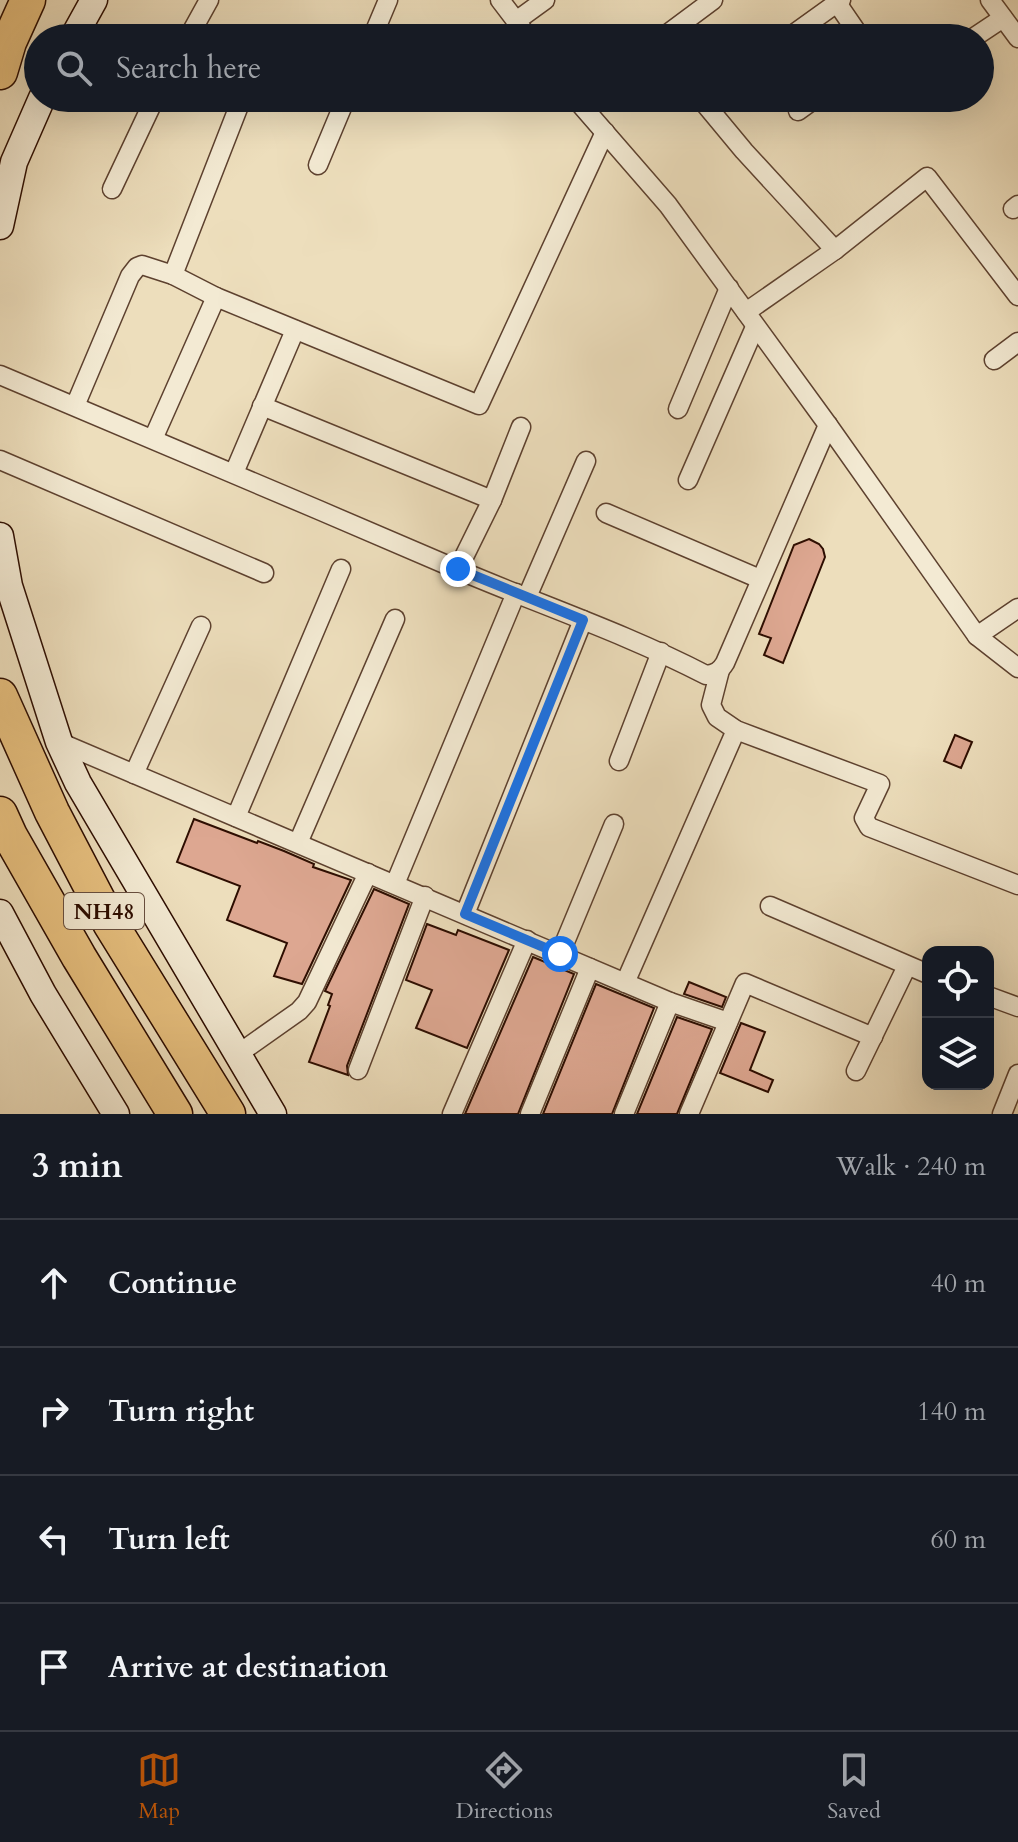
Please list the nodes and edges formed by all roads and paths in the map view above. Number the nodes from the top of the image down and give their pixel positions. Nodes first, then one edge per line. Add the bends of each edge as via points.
1 (28, 0) edge
2 (94, 0) edge
3 (209, 0) edge
4 (388, 0) edge
5 (500, 0) edge
6 (545, 0) edge
7 (713, 0) edge
8 (990, 0) edge
9 (839, 2) edge
10 (1003, 18) junction
11 (516, 21) junction
12 (81, 24) edge
13 (196, 24) edge
14 (378, 24) edge
15 (518, 24) edge
16 (681, 24) edge
17 (808, 24) edge
18 (852, 24) edge
19 (994, 24) edge
20 (1018, 37) edge
21 (0, 72) edge
22 (36, 112) edge
23 (148, 112) edge
24 (237, 112) edge
25 (340, 112) edge
26 (589, 112) edge
27 (712, 112) edge
28 (605, 132) junction
29 (318, 165) dead end
30 (112, 189) dead end
31 (0, 226) edge
32 (835, 250) junction
33 (173, 275) junction
34 (729, 288) junction
35 (1018, 296) edge
36 (216, 297) junction
37 (751, 319) junction
38 (295, 330) junction
39 (1018, 342) edge
40 (994, 360) dead end
41 (0, 375) edge
42 (75, 406) junction
43 (262, 406) junction
44 (678, 409) dead end
45 (828, 425) junction
46 (521, 427) dead end
47 (153, 439) junction
48 (0, 460) edge
49 (586, 461) dead end
50 (234, 473) junction
51 (688, 480) dead end
52 (492, 500) junction
53 (606, 513) dead end
54 (0, 536) edge
55 (341, 569) dead end
56 (458, 569) junction
57 (264, 573) dead end
58 (760, 579) junction
59 (521, 595) junction
60 (1018, 608) edge
61 (395, 619) dead end
62 (583, 620) junction
63 (201, 626) dead end
64 (977, 636) junction
65 (661, 652) junction
66 (1018, 668) edge
67 (720, 670) junction
68 (0, 696) edge
69 (736, 730) junction
70 (59, 742) junction
71 (619, 761) dead end
72 (134, 774) junction
73 (0, 814) edge
74 (236, 817) junction
75 (614, 824) dead end
76 (298, 843) junction
77 (368, 873) junction
78 (395, 884) junction
79 (1018, 885) edge
80 (425, 896) junction
81 (770, 906) dead end
82 (0, 913) edge
83 (465, 914) junction
84 (527, 940) junction
85 (560, 954) junction
86 (907, 966) junction
87 (590, 968) junction
88 (922, 972) edge
89 (625, 983) junction
90 (994, 998) edge
91 (670, 1002) junction
92 (1018, 1007) edge
93 (728, 1022) junction
94 (873, 1037) junction
95 (238, 1054) junction
96 (358, 1070) dead end
97 (856, 1071) dead end
98 (1018, 1074) edge
99 (116, 1114) edge
100 (175, 1114) edge
101 (228, 1114) edge
102 (273, 1114) edge
103 (452, 1114) edge
104 (530, 1114) edge
105 (624, 1114) edge
106 (689, 1114) edge
107 (1002, 1114) edge

1 - 21 highway
2 - 12 main road
3 - 13 street
4 - 14 street
5 - 11 street
6 - 11 street
7 - 16 street
8 - 10 street
9 - 17 street
9 - 18 street
10 - 19 street
10 - 20 street
11 - 15 street
22 - 31 main road via 14,162
23 - 30 street
24 - 33 street
25 - 29 street
26 - 28 street
27 - 32 street
28 - 34 street
28 - 38 street via 479,405
32 - 35 street via 927,177
32 - 37 street
33 - 36 street
33 - 42 street via 142,265 130,276
34 - 37 street
34 - 44 street
36 - 38 street
36 - 47 street
37 - 45 street
37 - 51 street
38 - 43 street
39 - 40 street
41 - 42 street
42 - 47 street
43 - 50 street
43 - 52 street
45 - 58 street
45 - 64 street
46 - 52 street
47 - 50 street
48 - 57 street
49 - 59 street
50 - 56 street
52 - 56 street
53 - 58 street
54 - 70 main road via 9,586
55 - 74 street
56 - 59 street
58 - 67 street
59 - 62 street
59 - 78 street
60 - 64 street
61 - 76 street
62 - 65 street
62 - 83 street
63 - 72 street
64 - 66 street
65 - 67 street via 706,675
65 - 71 street
67 - 69 street via 711,705 717,717
68 - 101 highway, NH48 via 110,923
69 - 79 street via 880,784 864,818 869,827
69 - 89 street
70 - 72 street
70 - 95 main road
72 - 74 street
73 - 100 highway, NH48
74 - 76 street
75 - 85 street
76 - 77 street
77 - 78 street
77 - 95 street via 307,1002
78 - 80 street
80 - 83 street
80 - 96 street
81 - 86 street
82 - 99 main road
83 - 84 street
84 - 85 street
84 - 103 street
85 - 87 street
86 - 88 street
86 - 94 street
87 - 89 street
87 - 104 street
89 - 91 street
90 - 92 street
91 - 93 street
91 - 105 street
93 - 94 street via 745,983
93 - 106 street
94 - 97 street
95 - 102 main road
98 - 107 street

